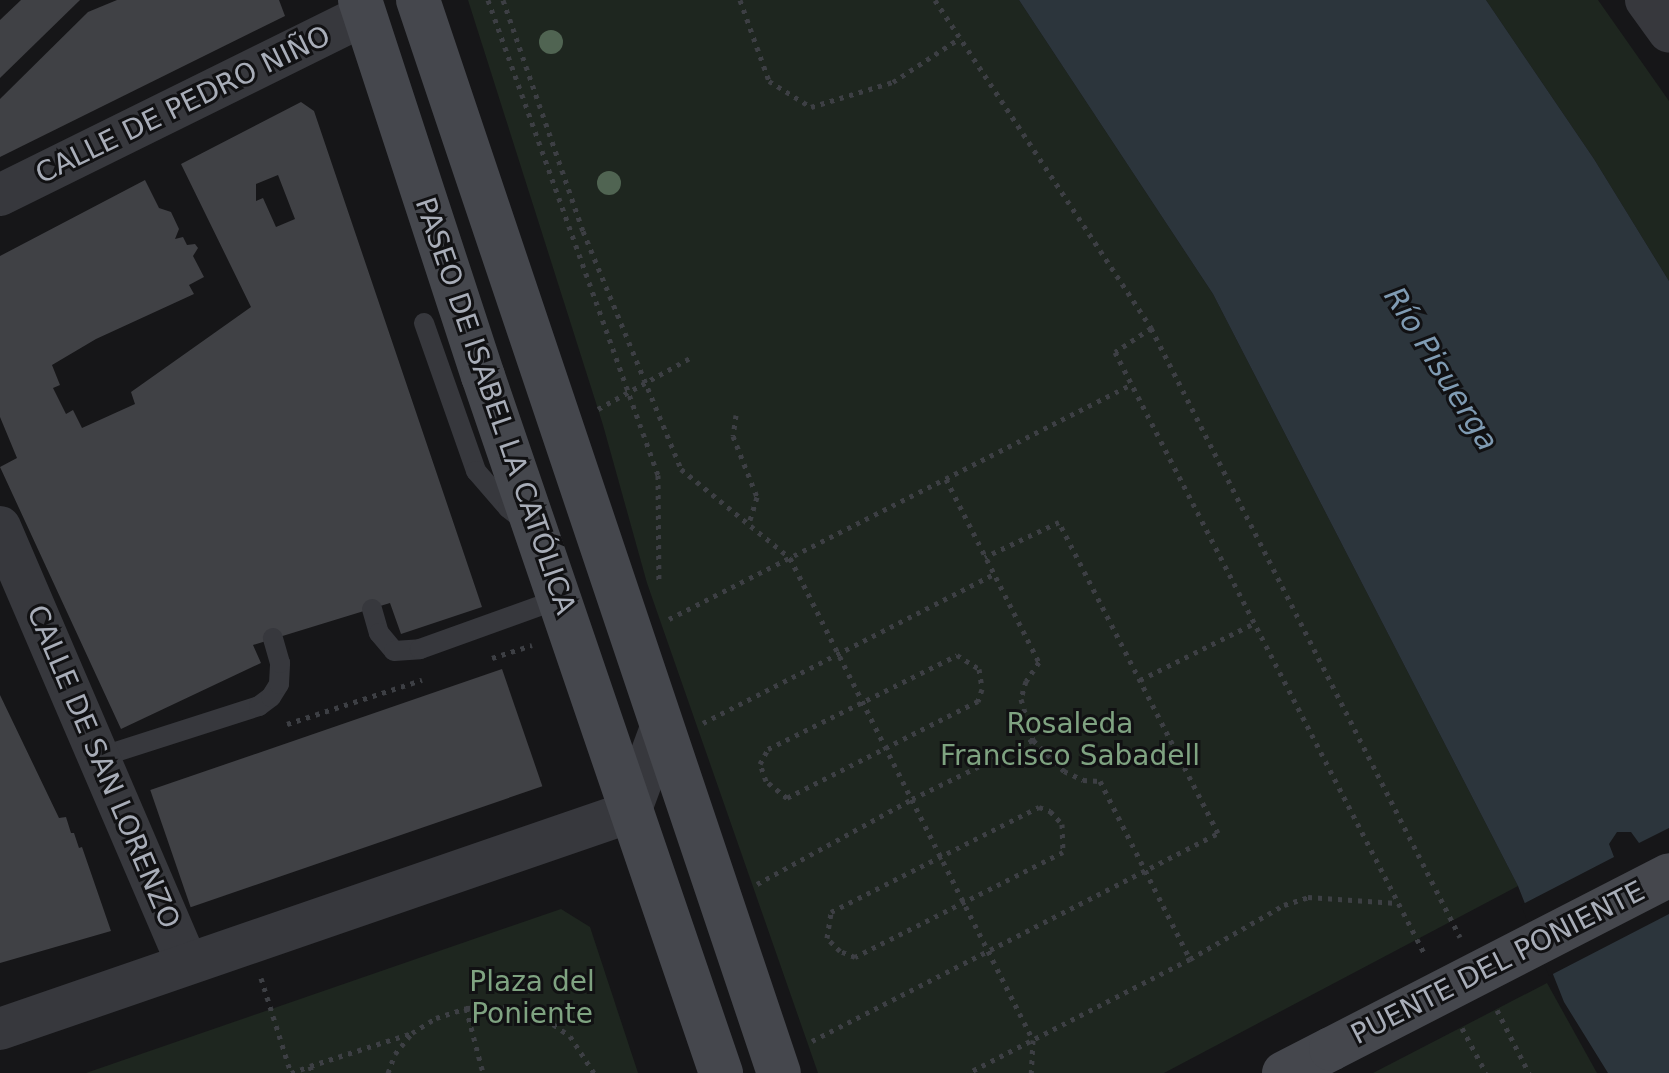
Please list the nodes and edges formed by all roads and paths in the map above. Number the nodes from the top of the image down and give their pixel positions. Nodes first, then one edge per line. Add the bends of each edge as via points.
1 (418, 0) edge
2 (488, 0) edge
3 (503, 0) edge
4 (740, 0) edge
5 (935, 0) edge
6 (1646, 0) edge
7 (363, 8) edge
8 (1669, 32) edge
9 (960, 38) junction
10 (0, 195) edge
11 (424, 323) dead end
12 (1151, 328) junction
13 (692, 357) dead end
14 (646, 384) junction
15 (1132, 384) junction
16 (628, 394) junction
17 (594, 411) dead end
18 (736, 415) dead end
19 (946, 479) junction
20 (749, 525) junction
21 (0, 527) edge
22 (535, 527) junction
23 (985, 557) junction
24 (790, 558) junction
25 (994, 574) junction
26 (659, 592) dead end
27 (372, 609) dead end
28 (688, 610) dead end
29 (565, 616) junction
30 (1255, 623) junction
31 (273, 638) dead end
32 (838, 653) junction
33 (487, 660) dead end
34 (426, 679) dead end
35 (1140, 680) junction
36 (863, 702) junction
37 (719, 717) dead end
38 (662, 725) junction
39 (276, 727) dead end
40 (1033, 740) junction
41 (886, 748) junction
42 (100, 757) junction
43 (912, 799) junction
44 (630, 812) junction
45 (941, 857) junction
46 (1145, 870) junction
47 (1669, 875) edge
48 (774, 876) dead end
49 (964, 903) junction
50 (1398, 903) junction
51 (663, 907) junction
52 (249, 941) junction
53 (1465, 947) dead end
54 (988, 951) junction
55 (1190, 959) junction
56 (1427, 960) dead end
57 (187, 964) junction
58 (1493, 1003) dead end
59 (466, 1008) junction
60 (1456, 1016) dead end
61 (0, 1029) edge
62 (412, 1033) junction
63 (828, 1033) dead end
64 (1033, 1040) junction
65 (311, 1070) edge
66 (290, 1073) edge
67 (388, 1073) edge
68 (483, 1073) edge
69 (594, 1073) edge
70 (698, 1073) edge
71 (721, 1073) edge
72 (779, 1073) edge
73 (968, 1073) edge
74 (1031, 1073) edge
75 (1284, 1073) edge
76 (1486, 1073) edge
77 (1529, 1073) edge

1 - 38 main road, PASEO DE ISABEL LA CATÓLICA
2 - 16 path
3 - 14 path via 583,231
4 - 9 path via 769,81 811,107 893,82
5 - 9 path
6 - 8 street
7 - 10 street, CALLE DE PEDRO NIÑO
7 - 22 main road, PASEO DE ISABEL LA CATÓLICA
9 - 12 path
11 - 22 lane via 476,471 508,508
12 - 15 path via 1115,352
12 - 53 path
13 - 14 path
14 - 16 path
14 - 20 path via 681,469
15 - 19 path
15 - 30 path
16 - 17 path
16 - 26 path via 658,475
18 - 20 path via 733,436 757,497
19 - 23 path
19 - 24 path
20 - 24 path
21 - 42 street, CALLE DE SAN LORENZO
22 - 29 main road, PASEO DE ISABEL LA CATÓLICA
23 - 25 path
23 - 35 path via 1059,522
24 - 28 path
24 - 32 path
25 - 32 path
25 - 40 path via 1039,662 1021,699
27 - 29 lane via 379,633 394,651
29 - 33 path
29 - 44 main road, PASEO DE ISABEL LA CATÓLICA
30 - 35 path
30 - 50 path
31 - 42 lane via 279,684 259,706
32 - 36 path
32 - 37 path
34 - 39 path
35 - 46 path via 1218,833
36 - 41 path
36 - 41 path via 957,655 979,669 978,701
36 - 41 path via 768,749 760,764 766,781 787,798
38 - 44 street
38 - 72 main road, PASEO DE ISABEL LA CATÓLICA
40 - 43 path
40 - 46 path via 1064,771 1100,781
41 - 43 path
42 - 57 street, CALLE DE SAN LORENZO
43 - 45 path
43 - 48 path
44 - 51 main road, PASEO DE ISABEL LA CATÓLICA
44 - 52 street
45 - 49 path
45 - 49 path via 1039,807 1062,824 1063,852
45 - 49 path via 831,912 827,938 855,957
46 - 54 path
46 - 55 path
47 - 75 main road, PUENTE DEL PONIENTE, bridge
49 - 54 path
50 - 55 path via 1308,897 1284,905
50 - 56 path
51 - 70 main road via 660,957
51 - 71 main road, PASEO DE ISABEL LA CATÓLICA
52 - 57 street
52 - 66 path
54 - 63 path
54 - 64 path
55 - 64 path
57 - 61 street
58 - 77 path
59 - 62 path
59 - 68 path
59 - 69 path via 537,1013 570,1036
60 - 76 path
62 - 65 path
62 - 67 path
64 - 73 path
64 - 74 path
65 - 66 path

